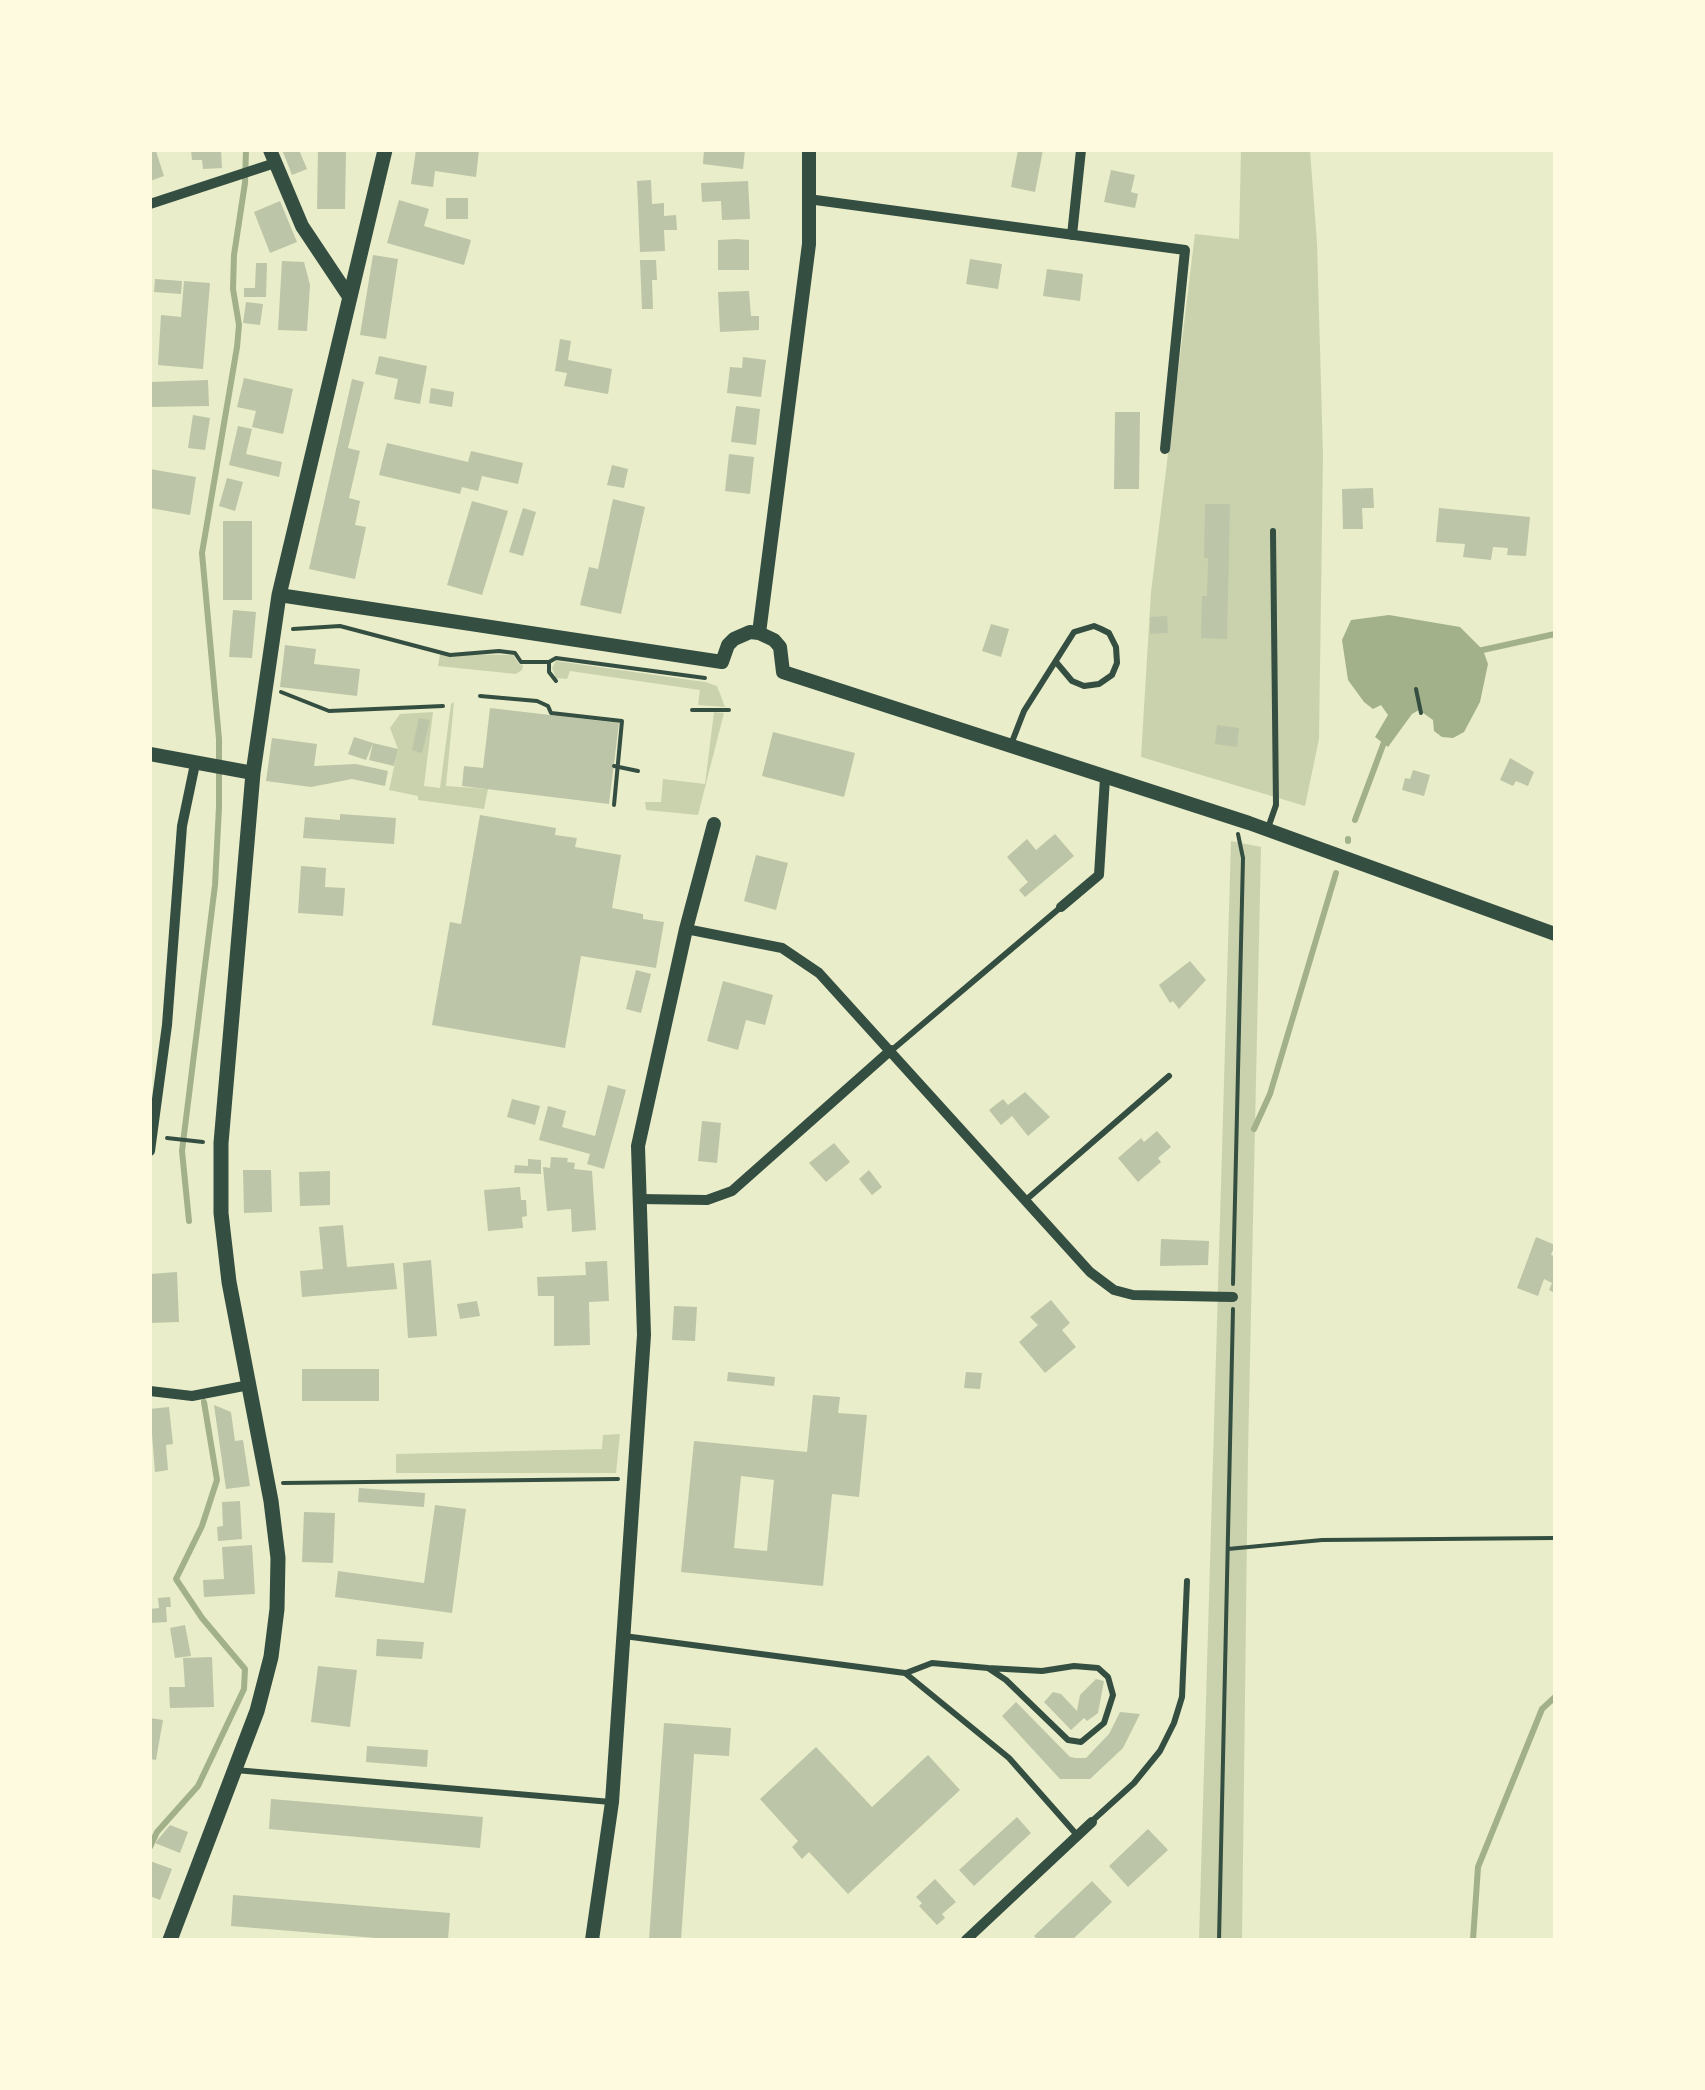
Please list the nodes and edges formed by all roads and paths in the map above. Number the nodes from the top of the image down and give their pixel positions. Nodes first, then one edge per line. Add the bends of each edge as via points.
1 (386, 150) edge
2 (810, 150) edge
3 (1081, 150) edge
4 (268, 160) edge
5 (808, 199) junction
6 (150, 204) edge
7 (1072, 234) junction
8 (350, 298) junction
9 (1165, 449) dead end
10 (1272, 531) dead end
11 (280, 595) junction
12 (290, 630) dead end
13 (759, 633) junction
14 (549, 662) junction
15 (1056, 662) junction
16 (705, 678) dead end
17 (556, 681) dead end
18 (1416, 690) dead end
19 (276, 691) dead end
20 (480, 696) dead end
21 (443, 706) dead end
22 (692, 710) dead end
23 (729, 710) dead end
24 (1421, 713) dead end
25 (1010, 748) junction
26 (150, 754) edge
27 (200, 765) junction
28 (616, 766) junction
29 (638, 771) dead end
30 (246, 773) junction
31 (1105, 778) junction
32 (614, 805) dead end
33 (1237, 819) junction
34 (714, 824) dead end
35 (1268, 830) junction
36 (1061, 907) joint
37 (686, 929) junction
38 (1555, 934) edge
39 (891, 1050) junction
40 (1168, 1076) dead end
41 (150, 1136) edge
42 (174, 1139) dead end
43 (205, 1142) dead end
44 (150, 1151) edge
45 (639, 1199) junction
46 (1027, 1199) junction
47 (1233, 1297) junction
48 (248, 1385) junction
49 (150, 1392) edge
50 (281, 1473) dead end
51 (622, 1479) dead end
52 (1555, 1538) edge
53 (1228, 1550) junction
54 (1187, 1582) dead end
55 (623, 1636) junction
56 (988, 1668) junction
57 (905, 1673) junction
58 (235, 1770) junction
59 (612, 1802) junction
60 (1092, 1822) joint
61 (1077, 1836) junction
62 (170, 1940) edge
63 (592, 1940) edge
64 (966, 1940) edge
65 (1219, 1940) edge

1 - 8 main road
2 - 5 street
3 - 7 street
4 - 6 street
4 - 8 street
5 - 7 street
5 - 13 street via 809,244
7 - 9 street via 1185,250
8 - 11 main road
10 - 35 lane via 1276,805
11 - 13 street via 722,662 734,639
11 - 30 main road
12 - 14 path via 340,626 450,655 499,651 515,653 521,662
13 - 25 street via 780,647 783,672
14 - 16 path
14 - 17 path
15 - 15 lane via 1074,632 1094,626 1116,646 1112,675 1099,684 1072,681
15 - 25 lane via 1024,711
18 - 24 path
19 - 21 path via 329,711
20 - 28 path via 537,701 551,713 622,722
22 - 23 path
25 - 31 street
26 - 27 street
27 - 30 street
27 - 41 street via 182,826 167,1025
28 - 29 path
28 - 32 path
30 - 48 main road via 221,1213
31 - 33 street
31 - 36 street via 1099,875
33 - 35 street
33 - 47 path via 1233,833 1243,858
34 - 37 street
35 - 38 street
36 - 39 lane
37 - 39 street via 782,948 819,973
37 - 45 street via 638,1146
39 - 45 street via 732,1190 707,1200
39 - 46 street
40 - 46 lane
41 - 44 street
42 - 43 path
45 - 55 street via 644,1336
46 - 47 street via 1114,1290
47 - 53 path
48 - 49 street via 192,1396
48 - 58 main road via 271,1502 277,1609 262,1693
50 - 51 path via 283,1486
52 - 53 path via 1322,1540
53 - 65 path
54 - 60 lane via 1182,1697 1174,1723 1134,1783
55 - 57 lane
55 - 59 street
56 - 56 lane via 1068,1740 1081,1742 1104,1722 1113,1695 1098,1668
56 - 57 lane via 932,1663
57 - 61 lane via 1009,1758
58 - 59 lane
58 - 62 main road
59 - 63 street
60 - 61 street
61 - 64 street

